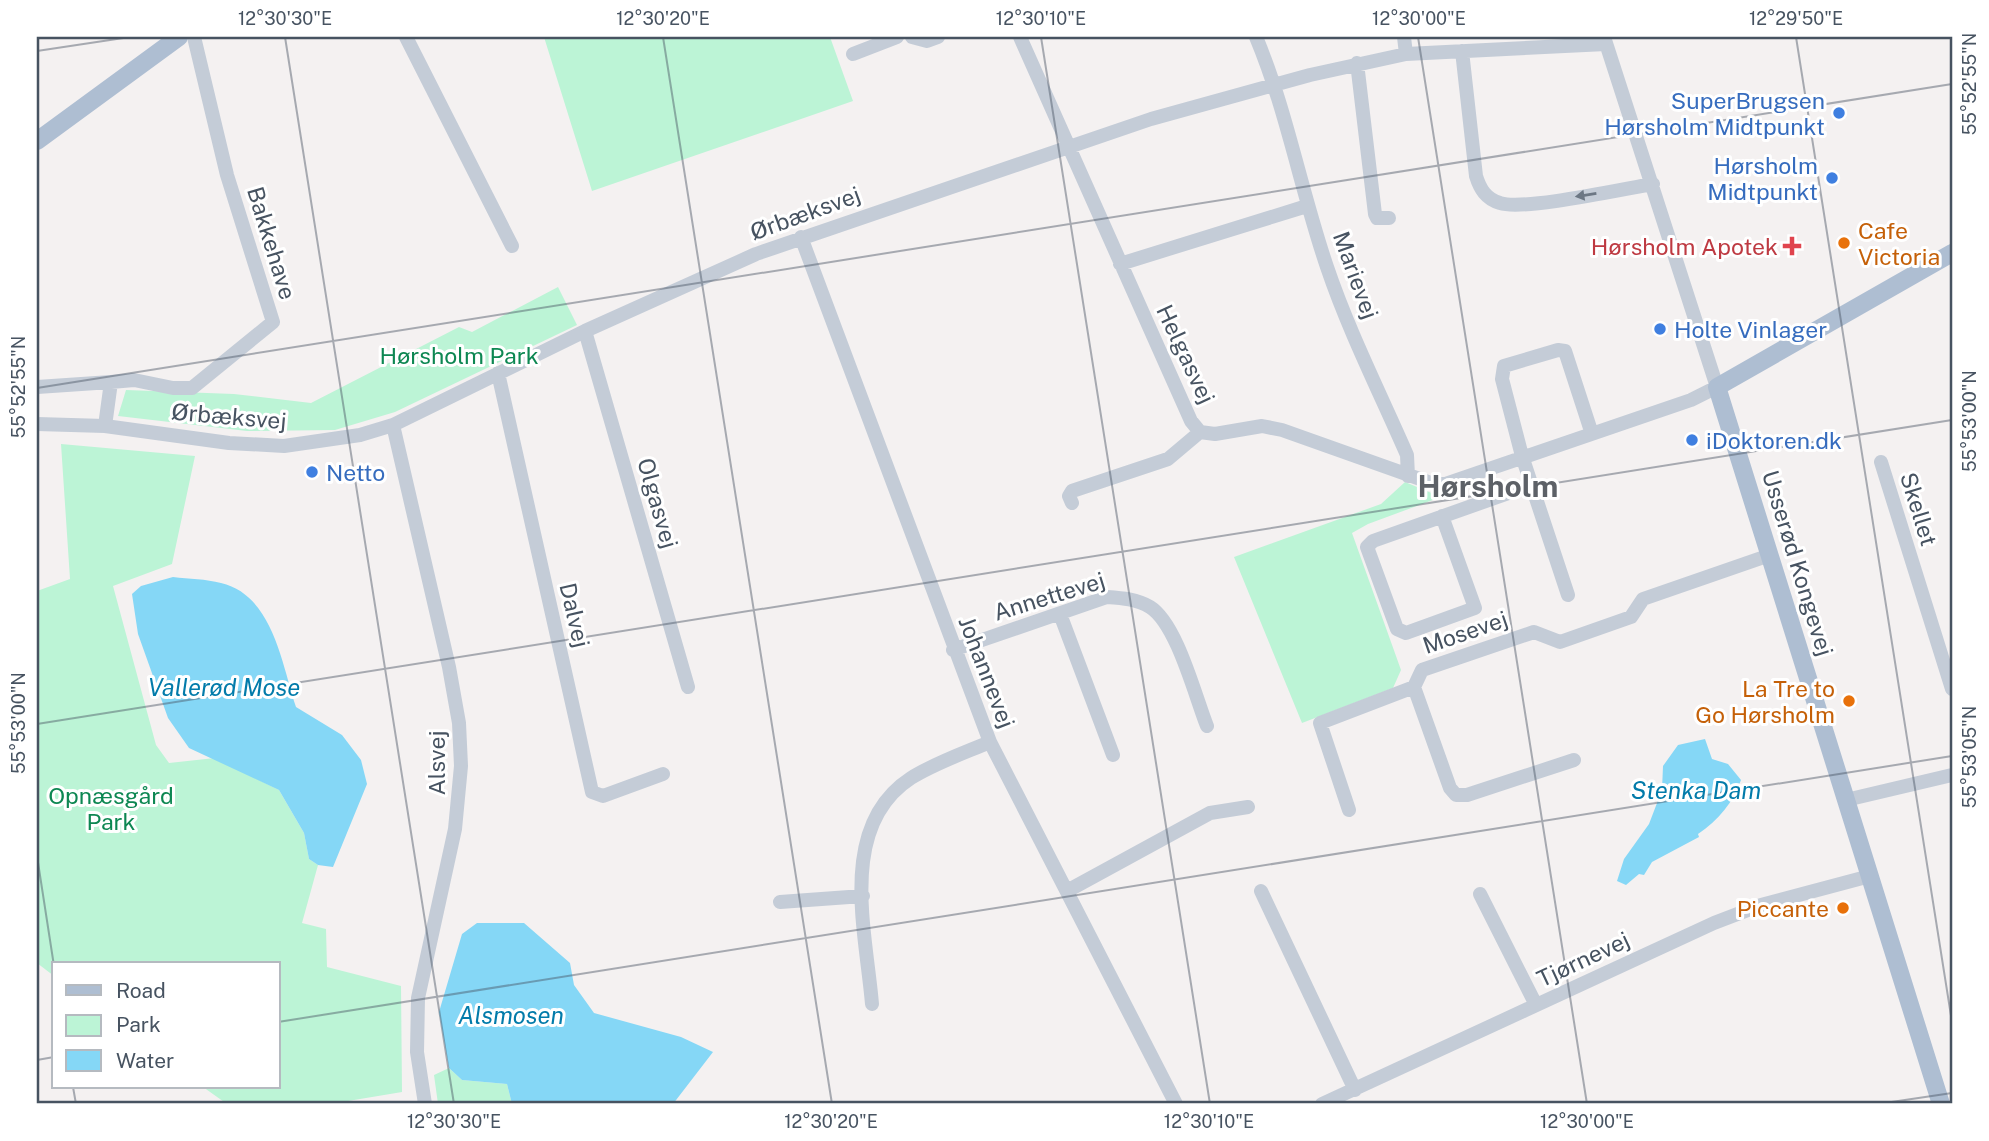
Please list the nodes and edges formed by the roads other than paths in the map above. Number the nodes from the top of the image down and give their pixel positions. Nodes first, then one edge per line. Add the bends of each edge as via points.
1 (179, 37) edge
2 (194, 37) edge
3 (406, 37) edge
4 (897, 37) edge
5 (912, 37) edge
6 (938, 37) edge
7 (1020, 37) edge
8 (1256, 37) edge
9 (1404, 37) edge
10 (1605, 40) edge
11 (1462, 51) junction
12 (853, 54) dead end
13 (1406, 54) junction
14 (1357, 63) junction
15 (1275, 84) junction
16 (37, 141) edge
17 (1070, 145) junction
18 (1653, 184) junction
19 (1307, 206) junction
20 (1389, 218) dead end
21 (801, 237) junction
22 (512, 246) dead end
23 (1952, 253) edge
24 (1120, 264) junction
25 (585, 331) junction
26 (498, 373) junction
27 (111, 382) junction
28 (37, 387) edge
29 (1717, 387) junction
30 (37, 424) edge
31 (105, 425) junction
32 (393, 425) junction
33 (1591, 431) junction
34 (1200, 432) junction
35 (1522, 456) junction
36 (1881, 462) dead end
37 (1408, 476) junction
38 (1531, 485) junction
39 (1072, 503) dead end
40 (1442, 516) junction
41 (1770, 555) junction
42 (1568, 595) dead end
43 (1060, 614) junction
44 (953, 650) junction
45 (1951, 682) edge
46 (688, 687) dead end
47 (1414, 687) junction
48 (1207, 726) dead end
49 (989, 742) junction
50 (1113, 755) dead end
51 (1574, 760) dead end
52 (663, 774) dead end
53 (1952, 775) edge
54 (1846, 800) junction
55 (1248, 807) dead end
56 (1349, 810) dead end
57 (1870, 876) junction
58 (1067, 891) junction
59 (1261, 891) dead end
60 (1480, 894) dead end
61 (863, 896) junction
62 (780, 902) dead end
63 (872, 1004) dead end
64 (1536, 1005) junction
65 (1355, 1090) junction
66 (425, 1104) edge
67 (1176, 1104) edge
68 (1322, 1104) edge
69 (1941, 1104) edge

1 - 16 main road
2 - 27 street, Bakkehave via 227,175 273,322 192,388 134,380
3 - 22 street
4 - 12 street
5 - 6 street via 927,41
7 - 17 street, Helgasvej
8 - 15 street, Marievej
9 - 13 street
10 - 11 street, Ørbæksvej
10 - 18 street, Usserød Kongevej
11 - 13 street, Ørbæksvej
18 -> 11 street via 1516,206 1488,197 1479,189 1476,176
13 - 14 street, Ørbæksvej
14 - 15 street, Ørbæksvej
14 - 20 street via 1375,214
15 - 17 street, Ørbæksvej
15 - 19 street, Marievej
17 - 21 street, Ørbæksvej
17 - 24 street, Helgasvej
18 - 29 street, Usserød Kongevej
19 - 24 street
19 - 37 street, Marievej via 1345,317 1407,455
21 - 25 street, Ørbæksvej
21 - 44 street, Johannevej
23 - 29 main road
24 - 34 street, Helgasvej
25 - 26 street, Ørbæksvej
25 - 46 street, Olgasvej
26 - 32 street, Ørbæksvej
26 - 52 street, Dalvej via 592,792 603,796
27 - 28 street, Bakkehave
27 - 31 street
29 - 33 street via 1691,400
29 - 41 main road, Usserød Kongevej
30 - 31 street, Ørbæksvej
31 - 32 street, Ørbæksvej via 284,446 360,436
32 - 66 street, Alsvej via 449,667 461,765 455,829 418,998 417,1052
33 - 35 street
33 - 35 street via 1566,351 1504,366 1502,379
34 - 37 street via 1262,426
34 - 39 street, Helgasvej via 1168,459 1072,491
35 - 37 street via 1445,484
35 - 38 street
36 - 45 street, Skellet
38 - 40 street
38 - 42 street
40 - 40 street via 1475,608 1406,632 1397,629 1367,547
41 - 47 street, Mosevej via 1643,599 1631,617 1560,642 1534,632 1422,670
41 - 54 main road, Usserød Kongevej
43 - 44 street, Annettevej
43 - 48 street, Annettevej via 1107,597 1151,608 1168,625
43 - 50 street
44 - 49 street, Johannevej
47 - 51 street, Mosevej via 1456,795
47 - 56 street, Mosevej via 1320,723
49 - 58 street, Johannevej
49 - 61 street via 910,779 884,803 863,850
53 - 54 street
54 - 57 main road, Usserød Kongevej
55 - 58 street via 1210,813
57 - 64 street, Tjørnevej via 1761,905
57 - 69 main road, Usserød Kongevej
58 - 67 street, Johannevej
59 - 65 street
60 - 64 street
61 - 62 street
61 - 63 street
64 - 65 street, Tjørnevej
65 - 68 street, Tjørnevej

